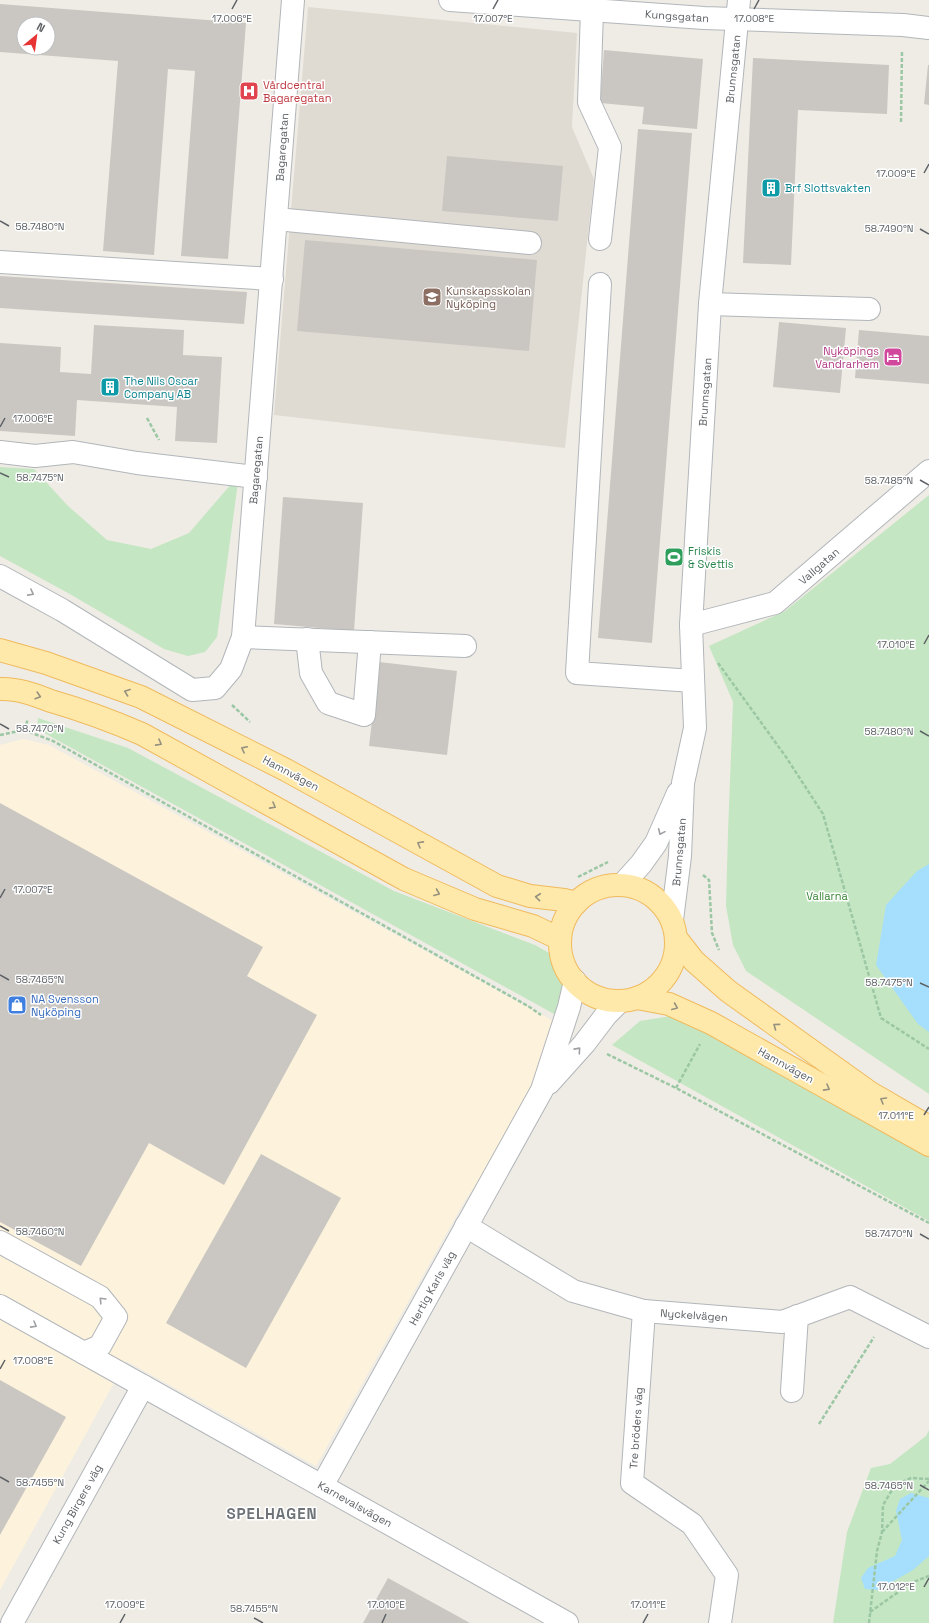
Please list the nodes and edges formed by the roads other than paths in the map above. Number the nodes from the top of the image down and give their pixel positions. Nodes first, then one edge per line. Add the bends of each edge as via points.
1 (293, 0) edge
2 (450, 0) edge
3 (503, 2) edge
4 (592, 10) junction
5 (738, 10) edge
6 (929, 28) edge
7 (276, 219) junction
8 (600, 240) dead end
9 (530, 243) dead end
10 (0, 262) edge
11 (272, 279) junction
12 (600, 284) dead end
13 (710, 304) junction
14 (869, 309) dead end
15 (0, 452) edge
16 (929, 471) edge
17 (256, 477) junction
18 (0, 576) edge
19 (690, 625) junction
20 (243, 637) junction
21 (306, 639) junction
22 (370, 642) junction
23 (465, 646) dead end
24 (0, 650) edge
25 (693, 681) junction
26 (0, 689) edge
27 (683, 783) junction
28 (622, 885) junction
29 (576, 903) junction
30 (674, 929) junction
31 (560, 940) junction
32 (575, 981) junction
33 (629, 999) junction
34 (542, 1090) junction
35 (929, 1127) edge
36 (929, 1145) edge
37 (466, 1226) junction
38 (0, 1242) edge
39 (0, 1306) edge
40 (644, 1311) junction
41 (797, 1316) junction
42 (929, 1337) edge
43 (84, 1353) junction
44 (143, 1386) junction
45 (792, 1391) dead end
46 (322, 1486) junction
47 (12, 1623) edge
48 (567, 1623) edge
49 (720, 1623) edge

1 - 7 street, Bagaregatan
2 - 3 street, Kungsgatan
3 - 4 street, Kungsgatan
4 - 5 street, Kungsgatan
4 - 8 street via 589,102 610,147
5 - 6 street, Kungsgatan
5 - 13 street, Brunnsgatan
7 - 9 street
7 - 11 street, Bagaregatan
10 - 11 street
11 - 17 street, Bagaregatan
12 - 25 street via 577,673
13 - 14 street
13 - 19 street, Brunnsgatan
15 - 17 street via 35,456 73,452 137,463
16 - 19 street, Vallgatan via 775,603
17 - 20 street, Bagaregatan
18 -> 20 street, Bagaregatan via 62,610 192,690 215,688 230,669
19 - 25 street, Brunnsgatan
20 - 21 street
21 - 22 street
21 - 22 street via 311,673 328,703 364,715
22 - 23 street
29 -> 24 main road, Hamnvägen via 530,896 497,886 286,770 141,697 46,663
25 - 27 street, Brunnsgatan via 695,728
26 -> 31 main road via 8,688 35,695 101,716 142,734 404,879 475,909 533,926
27 -> 28 street, Brunnsgatan via 656,843
27 - 30 street, Brunnsgatan
28 - 29 main road via 605,886 590,892
28 - 30 main road via 638,888 652,895 664,906
29 - 31 main road via 568,914
30 - 33 main road via 674,959 667,974 654,988
35 -> 30 main road, Hamnvägen via 869,1092 728,992 694,962
31 - 32 main road via 561,955
32 - 33 main road via 588,992 604,998
32 - 34 street, Hertig Karls väg
34 -> 33 street, Hertig Karls väg via 584,1044 606,1015
33 -> 36 main road, Hamnvägen via 669,1004 712,1023
34 - 37 street, Hertig Karls väg
37 - 40 street, Nyckelvägen via 574,1291
37 - 46 street, Hertig Karls väg
43 -> 38 street via 100,1346 116,1317 100,1297
39 -> 43 street, Karnevalsvägen
40 - 41 street, Nyckelvägen via 782,1322
40 - 49 street, Tre bröders väg via 632,1483 692,1524 728,1575
41 - 42 street, Nyckelvägen via 850,1297
41 - 45 street
43 - 44 street, Karnevalsvägen
44 - 46 street, Karnevalsvägen
44 - 47 street, Kung Birgers väg
46 - 48 street, Karnevalsvägen

